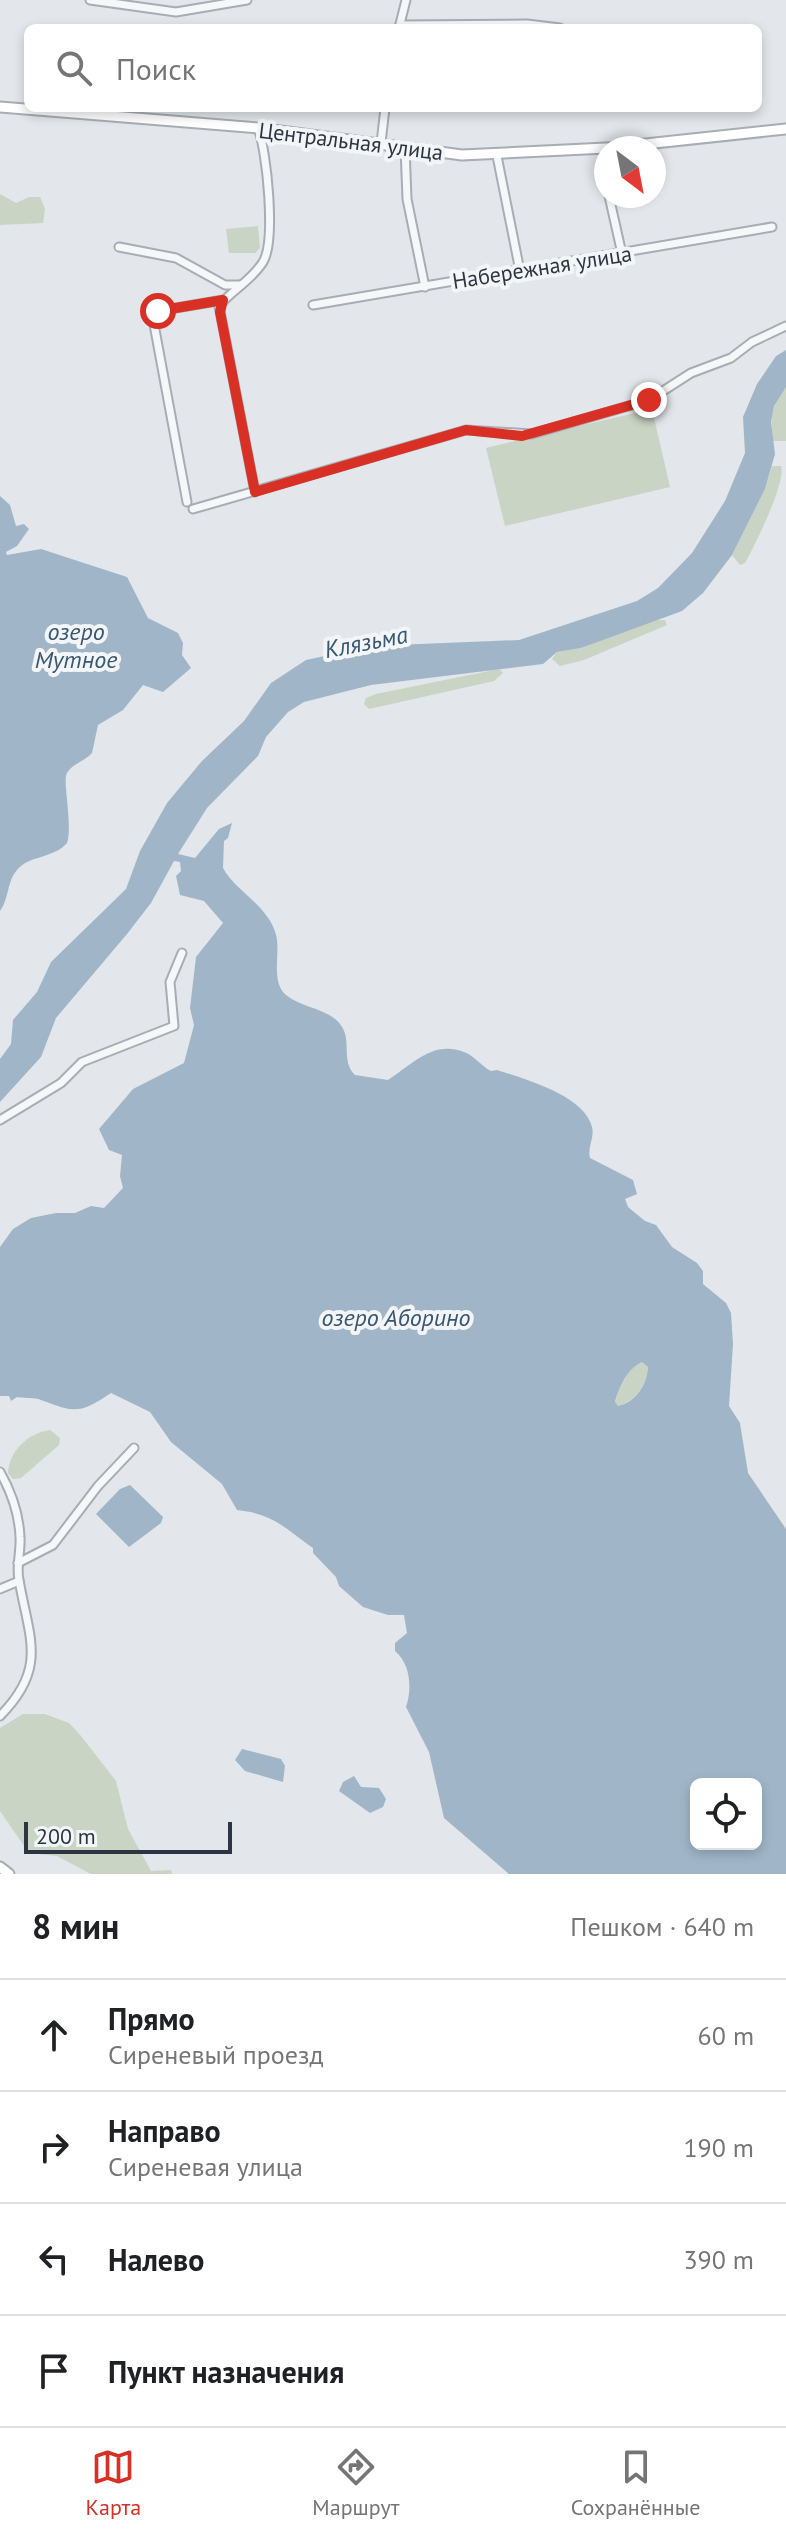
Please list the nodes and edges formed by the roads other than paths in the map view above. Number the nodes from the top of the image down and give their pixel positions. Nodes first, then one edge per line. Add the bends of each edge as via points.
1 (90, 0) edge
2 (247, 0) edge
3 (406, 0) edge
4 (400, 24) edge
5 (0, 107) edge
6 (24, 109) edge
7 (61, 112) edge
8 (385, 112) edge
9 (258, 128) junction
10 (786, 129) edge
11 (666, 142) edge
12 (381, 143) junction
13 (405, 147) junction
14 (594, 149) edge
15 (497, 156) junction
16 (612, 208) edge
17 (772, 227) dead end
18 (119, 247) dead end
19 (622, 254) junction
20 (520, 271) junction
21 (244, 285) junction
22 (425, 287) junction
23 (223, 300) junction
24 (313, 305) dead end
25 (786, 326) edge
26 (255, 492) junction
27 (187, 502) dead end
28 (193, 509) dead end
29 (182, 953) dead end
30 (0, 1120) edge
31 (134, 1448) dead end
32 (0, 1472) edge
33 (18, 1563) junction
34 (19, 1581) junction
35 (0, 1589) edge
36 (0, 1716) edge
37 (0, 1867) edge
38 (9, 1874) edge

1 - 2 street via 176,12
3 - 4 street
5 - 6 main road, Центральная улица
7 - 9 main road, Центральная улица
8 - 12 street
9 - 12 main road, Центральная улица
9 - 21 street via 266,150 268,247 262,264
10 - 11 main road, Центральная улица
12 - 13 main road, Центральная улица
13 - 15 main road, Центральная улица
13 - 22 street via 407,199
14 - 15 main road, Центральная улица
15 - 20 street
16 - 19 street
17 - 19 street, Набережная улица
18 - 21 street via 176,258 225,285
19 - 20 street, Набережная улица
20 - 22 street, Набережная улица
21 - 23 street
22 - 24 street, Набережная улица
23 - 26 street via 220,312
23 - 27 street via 158,311 153,319
25 - 26 street via 649,400 522,436 466,430
26 - 28 street
29 - 30 street via 170,982 174,1026 82,1062 61,1083
31 - 33 street via 53,1545
32 - 33 street via 14,1498
33 - 34 street
34 - 35 street
34 - 36 street via 31,1626 32,1656 20,1696
37 - 38 main road

